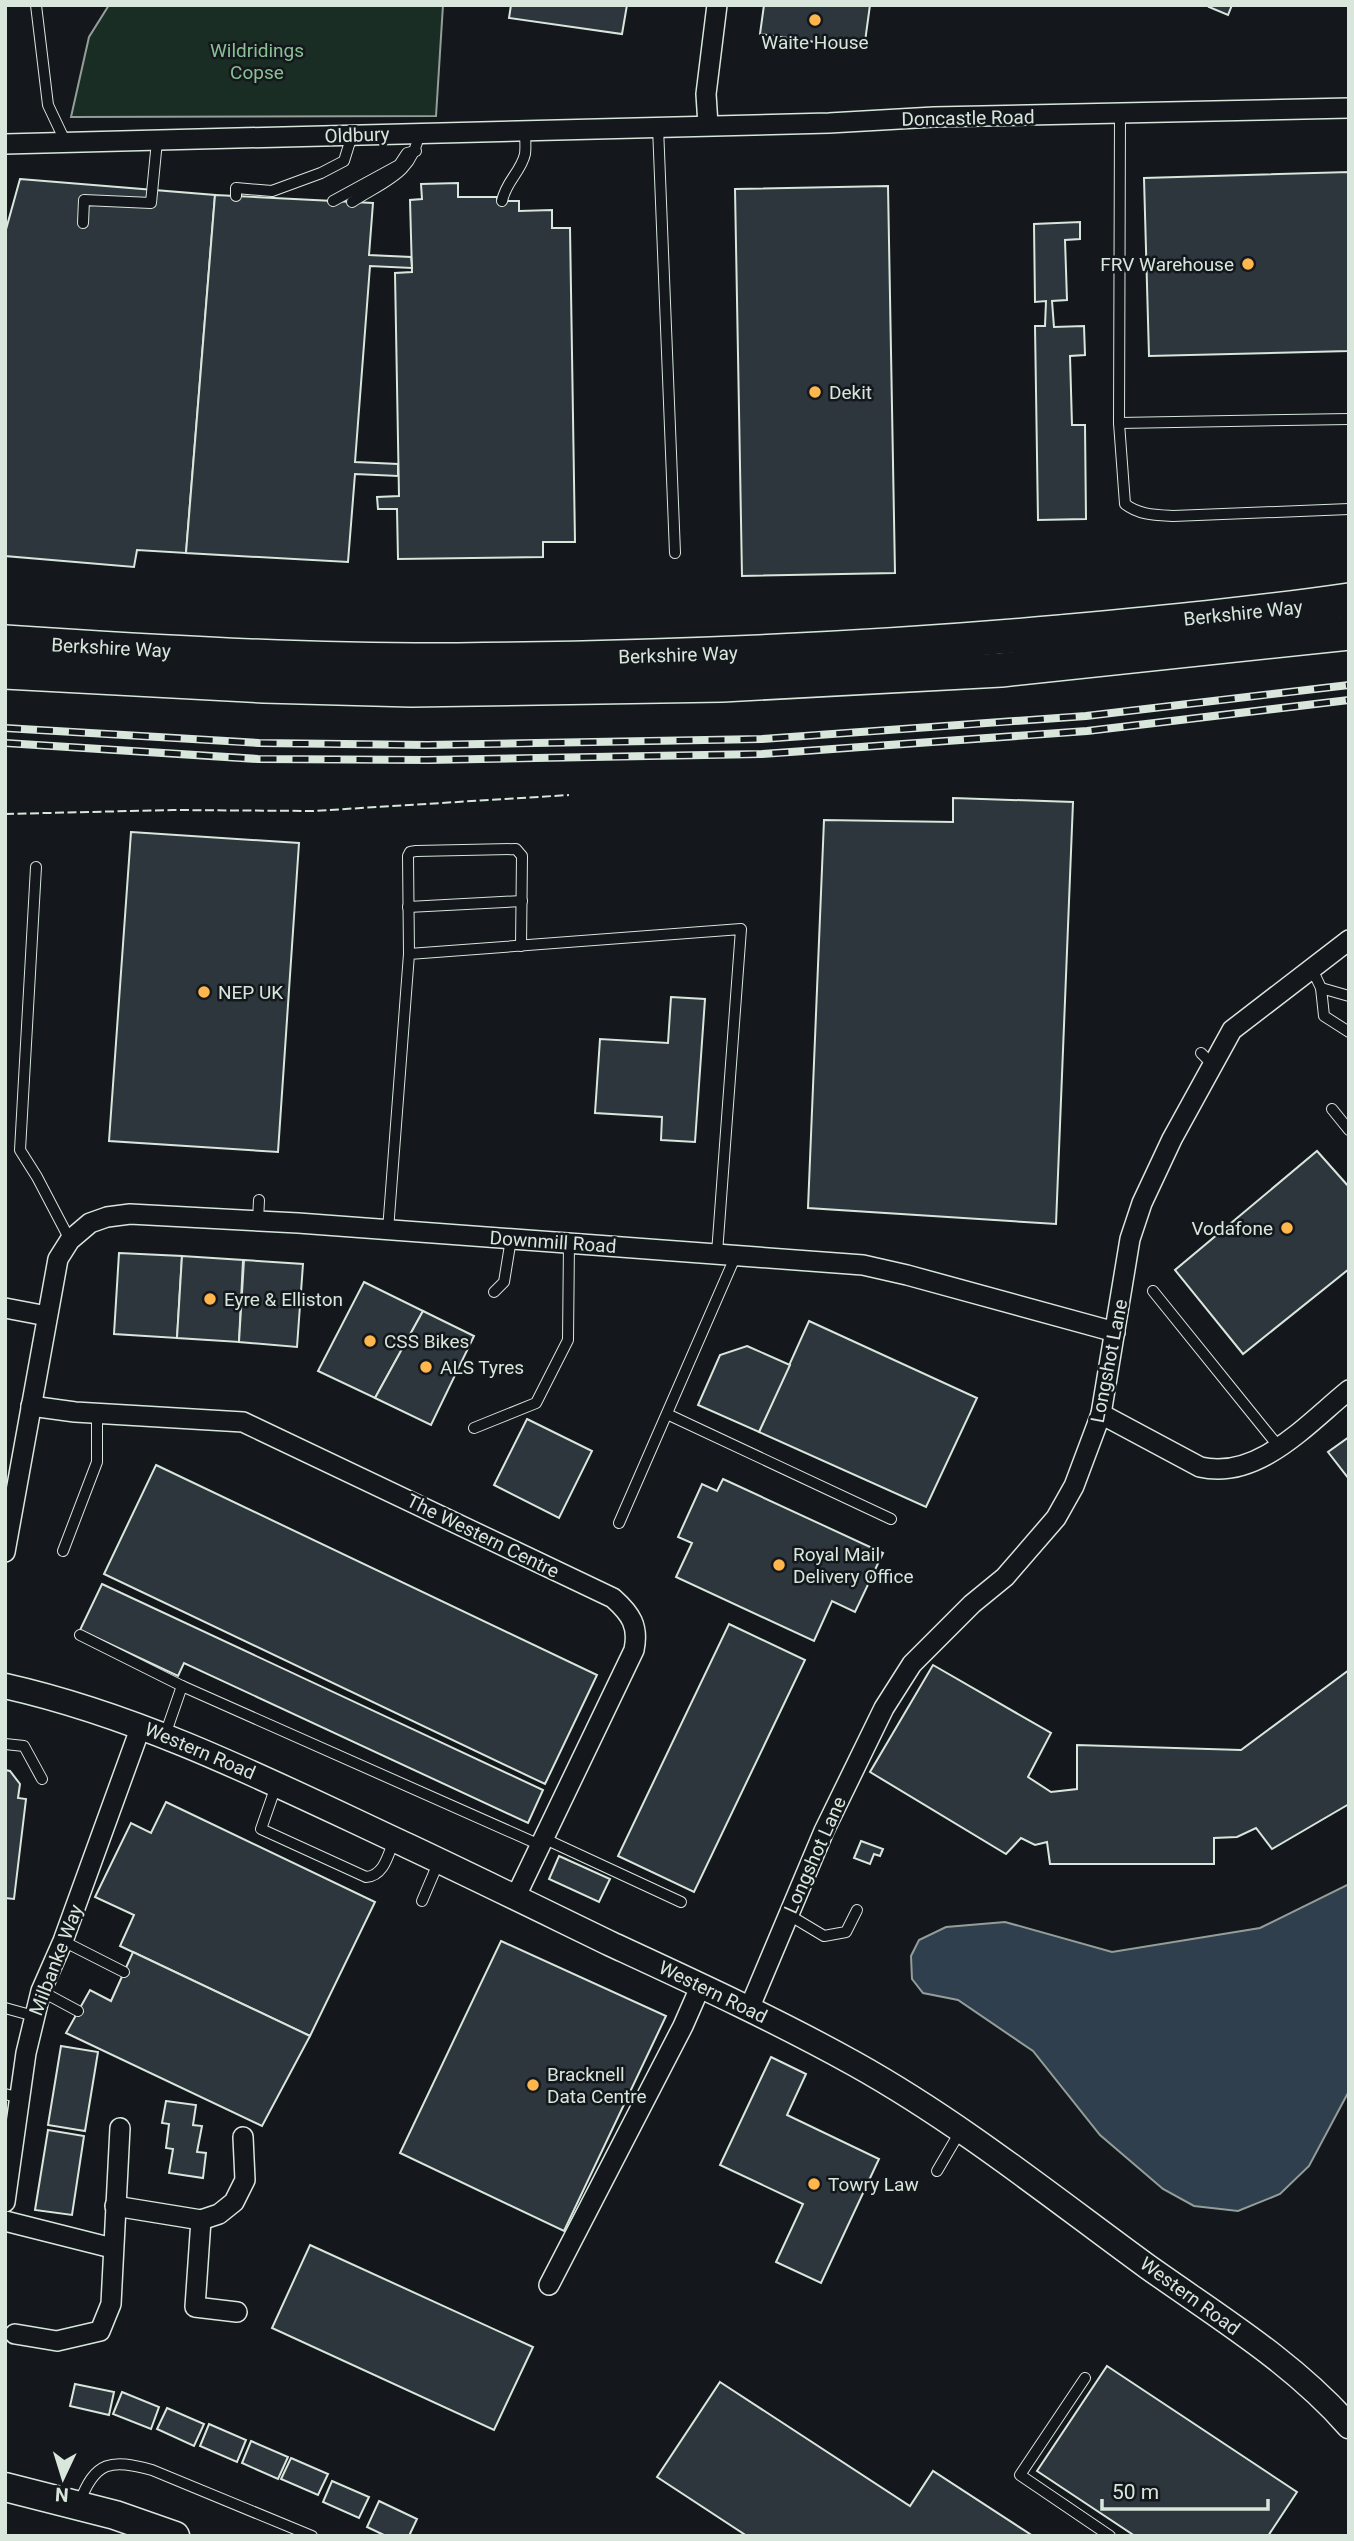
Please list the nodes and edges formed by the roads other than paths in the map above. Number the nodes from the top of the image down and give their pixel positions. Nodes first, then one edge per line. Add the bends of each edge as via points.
1 (36, 5) edge
2 (717, 5) edge
3 (1349, 108) edge
4 (1120, 115) junction
5 (708, 125) junction
6 (658, 127) junction
7 (525, 131) junction
8 (352, 135) junction
9 (157, 141) junction
10 (418, 142) junction
11 (66, 143) junction
12 (5, 144) edge
13 (236, 196) dead end
14 (333, 201) dead end
15 (502, 201) dead end
16 (352, 202) dead end
17 (83, 223) dead end
18 (1349, 419) edge
19 (1119, 423) junction
20 (1349, 509) edge
21 (675, 553) dead end
22 (1349, 600) edge
23 (1349, 633) edge
24 (5, 642) edge
25 (636, 671) junction
26 (5, 672) edge
27 (540, 673) junction
28 (36, 867) dead end
29 (522, 901) junction
30 (408, 907) junction
31 (1349, 940) edge
32 (521, 946) junction
33 (409, 954) junction
34 (1312, 969) junction
35 (1321, 988) junction
36 (1349, 996) edge
37 (1349, 1032) edge
38 (1332, 1109) dead end
39 (1349, 1130) edge
40 (259, 1200) dead end
41 (258, 1221) junction
42 (388, 1230) junction
43 (511, 1239) junction
44 (70, 1240) junction
45 (569, 1242) junction
46 (727, 1254) junction
47 (1153, 1291) dead end
48 (494, 1292) dead end
49 (5, 1308) edge
50 (47, 1316) junction
51 (1115, 1332) junction
52 (1349, 1390) edge
53 (31, 1406) junction
54 (97, 1414) junction
55 (667, 1414) junction
56 (1101, 1414) junction
57 (474, 1429) dead end
58 (1279, 1447) junction
59 (891, 1519) dead end
60 (619, 1523) dead end
61 (6, 1546) edge
62 (63, 1551) dead end
63 (80, 1635) dead end
64 (5, 1686) edge
65 (182, 1686) junction
66 (141, 1726) junction
67 (164, 1735) junction
68 (5, 1744) edge
69 (42, 1779) dead end
70 (276, 1784) junction
71 (394, 1839) junction
72 (542, 1841) junction
73 (439, 1861) junction
74 (516, 1896) junction
75 (422, 1901) dead end
76 (681, 1902) dead end
77 (857, 1910) dead end
78 (789, 1915) junction
79 (63, 1941) junction
80 (124, 1972) dead end
81 (701, 1985) junction
82 (41, 1991) junction
83 (5, 2008) edge
84 (749, 2009) junction
85 (78, 2011) dead end
86 (34, 2016) junction
87 (13, 2096) edge
88 (120, 2128) dead end
89 (962, 2130) junction
90 (243, 2137) dead end
91 (937, 2171) dead end
92 (5, 2202) edge
93 (115, 2206) junction
94 (201, 2220) junction
95 (5, 2221) edge
96 (112, 2248) junction
97 (549, 2285) dead end
98 (237, 2312) dead end
99 (15, 2334) dead end
100 (1085, 2378) dead end
101 (1349, 2426) edge
102 (5, 2487) edge
103 (79, 2505) junction
104 (174, 2536) edge
105 (312, 2536) edge
106 (1110, 2536) edge

1 - 11 lane via 48,106
2 - 5 street via 706,94
3 - 4 street, Doncastle Road
4 - 5 street, Doncastle Road
4 - 19 lane
5 - 6 street, Oldbury
6 - 7 street, Oldbury
6 - 21 lane
7 - 10 street, Oldbury
7 - 15 lane via 525,153
8 - 9 street, Oldbury
8 - 10 street, Oldbury
8 - 13 lane via 344,161 272,191 236,188
9 - 11 street, Oldbury
9 - 17 lane via 151,203 84,200
10 - 14 lane via 399,164
10 - 16 lane via 406,167
11 - 12 street, Oldbury
18 - 19 lane
19 - 20 lane via 1125,504 1133,511 1173,516
22 - 25 highway, Berkshire Way via 1146,624
23 - 25 highway, Berkshire Way via 1001,670 722,685
24 - 27 highway, Berkshire Way via 366,659
25 - 27 highway, Berkshire Way
26 - 27 highway, Berkshire Way via 411,690
28 - 44 lane via 20,1150
29 - 30 lane
29 - 30 lane via 522,856 516,849 416,851 408,856
29 - 32 lane
30 - 33 lane
31 - 34 street, Longshot Lane
32 - 33 lane
32 - 46 lane via 741,929
33 - 42 lane
34 - 35 lane
34 - 51 street, Longshot Lane via 1233,1030 1207,1059 1142,1203 1130,1239
35 - 36 lane
35 - 37 lane via 1324,1016
38 - 39 lane
40 - 41 lane
41 - 42 street, Downmill Road
41 - 44 street, Downmill Road via 130,1214 90,1223
42 - 43 street, Downmill Road
43 - 45 street, Downmill Road
43 - 48 lane via 504,1282
44 - 50 street via 58,1259
45 - 46 street, Downmill Road
45 - 57 lane via 568,1340 536,1403
46 - 51 street, Downmill Road via 863,1265
46 - 55 lane
47 - 58 lane
49 - 50 street
50 - 53 street
51 - 56 street, Longshot Lane
52 - 58 street
53 - 54 street, The Western Centre
53 - 61 street
54 - 62 lane via 97,1462
54 - 72 street, The Western Centre via 243,1422 257,1427 613,1598 623,1607 638,1634 635,1650
55 - 59 lane
55 - 60 lane
56 - 58 street via 1200,1467 1217,1471 1250,1463
56 - 78 street, Longshot Lane via 1074,1486 1056,1518 1005,1577 912,1664 891,1697 824,1831
63 - 65 lane
64 - 66 street, Western Road
65 - 67 lane
65 - 72 lane
66 - 67 street, Western Road
66 - 79 street, Milbanke Way
67 - 70 street, Western Road
68 - 69 lane via 24,1746
70 - 71 street, Western Road
70 - 71 lane via 261,1829 366,1877 379,1873
71 - 73 street, Western Road
72 - 74 street, The Western Centre
72 - 76 lane
73 - 74 street, Western Road
73 - 75 lane
74 - 81 street, Western Road
77 - 78 lane via 846,1932 824,1936
78 - 84 street, Longshot Lane
79 - 80 lane
79 - 82 street, Milbanke Way
81 - 84 street, Western Road
81 - 97 street
82 - 85 lane
82 - 86 street, Milbanke Way
83 - 86 lane
84 - 89 street, Western Road via 856,2065
86 - 87 street, Milbanke Way
87 - 92 street, Milbanke Way
88 - 93 street
89 - 91 lane
89 - 101 street, Western Road via 1274,2357
90 - 94 street via 245,2180 234,2202
93 - 94 street
93 - 96 street
94 - 98 street via 195,2307
95 - 96 street
96 - 99 street via 111,2304 100,2331 57,2342
100 - 106 lane via 1020,2475
102 - 103 main road
103 - 104 main road
103 - 105 lane via 91,2478 111,2464 127,2463

